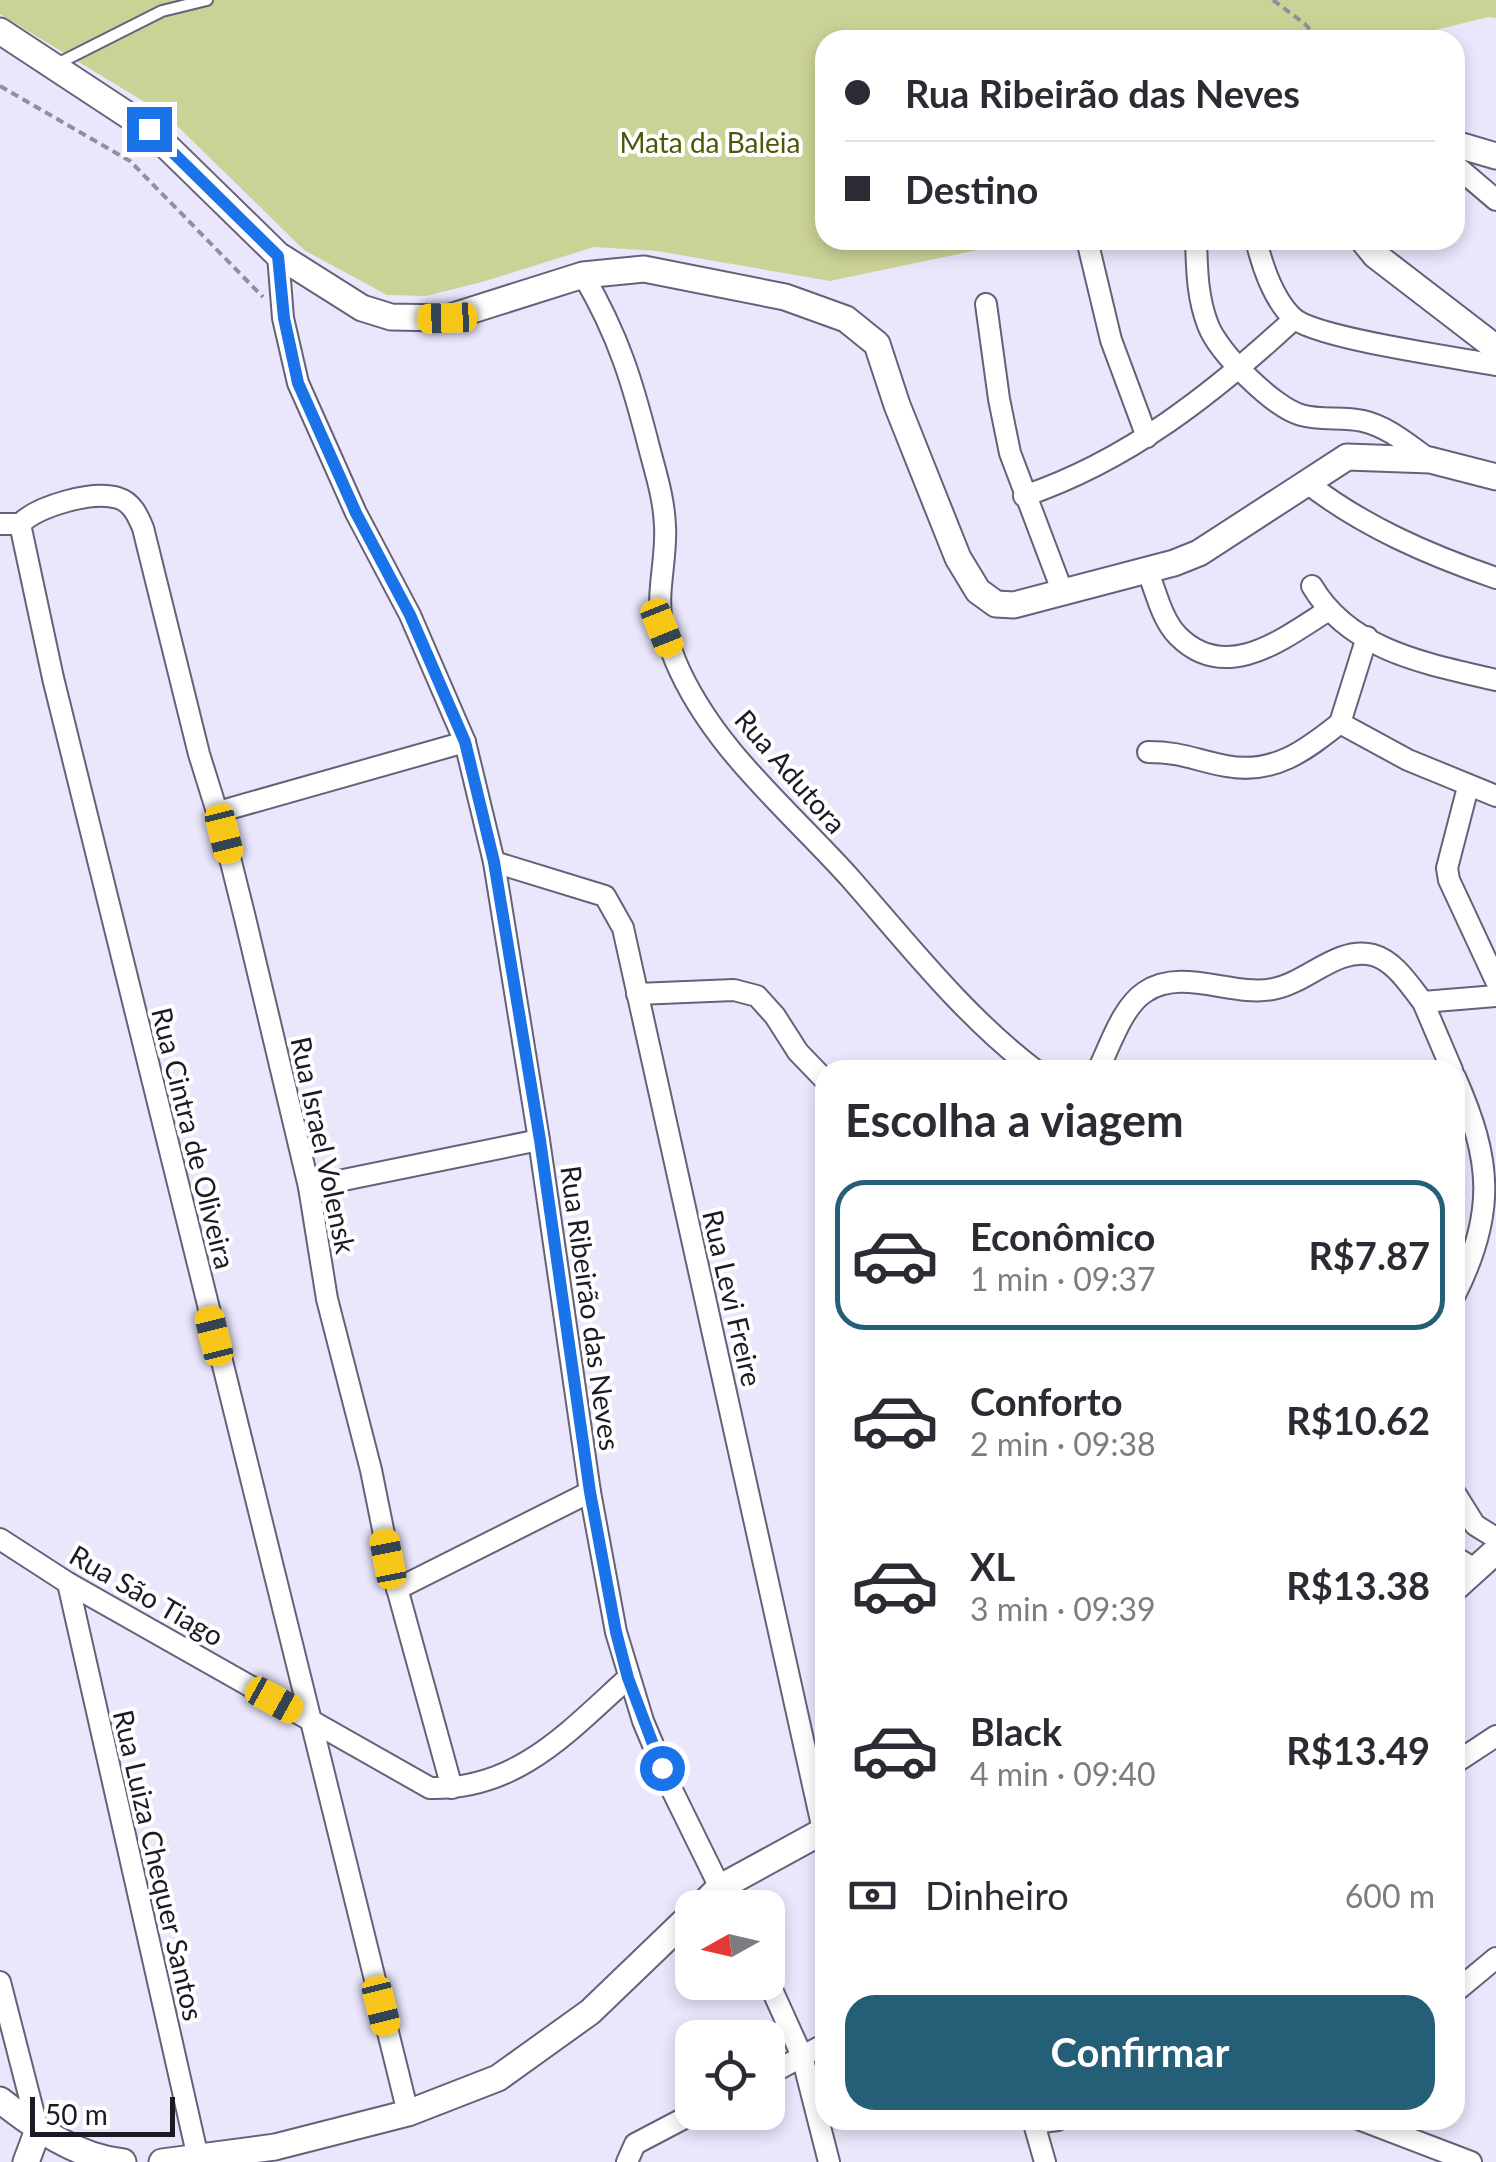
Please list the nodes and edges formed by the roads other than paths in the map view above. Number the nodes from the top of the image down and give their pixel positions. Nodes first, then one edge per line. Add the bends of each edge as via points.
1 (207, 0) edge
2 (0, 31) edge
3 (54, 66) junction
4 (1465, 147) edge
5 (1496, 156) edge
6 (1465, 174) edge
7 (1496, 200) edge
8 (1089, 250) edge
9 (1196, 250) edge
10 (1258, 250) edge
11 (1372, 250) edge
12 (278, 256) junction
13 (583, 274) junction
14 (986, 304) dead end
15 (1294, 320) junction
16 (1496, 348) edge
17 (1496, 365) edge
18 (1241, 368) junction
19 (1147, 438) junction
20 (1430, 460) junction
21 (1496, 477) edge
22 (1306, 482) junction
23 (1024, 496) junction
24 (10, 524) edge
25 (1148, 572) junction
26 (1496, 578) edge
27 (1312, 586) dead end
28 (1063, 593) junction
29 (1327, 611) junction
30 (1367, 637) junction
31 (1496, 680) edge
32 (1340, 723) junction
33 (465, 742) junction
34 (1148, 752) dead end
35 (1468, 787) junction
36 (1496, 796) edge
37 (218, 812) junction
38 (494, 862) junction
39 (1496, 981) edge
40 (637, 994) junction
41 (1496, 996) edge
42 (1424, 1002) junction
43 (1022, 1060) edge
44 (1103, 1060) edge
45 (1449, 1060) edge
46 (815, 1070) edge
47 (1465, 1101) edge
48 (540, 1140) junction
49 (309, 1187) junction
50 (1465, 1278) edge
51 (590, 1492) junction
52 (1465, 1508) edge
53 (1496, 1538) edge
54 (0, 1539) edge
55 (1496, 1551) edge
56 (1466, 1564) edge
57 (68, 1583) junction
58 (397, 1589) junction
59 (628, 1678) junction
60 (308, 1720) junction
61 (1496, 1736) edge
62 (1465, 1756) edge
63 (452, 1788) junction
64 (815, 1790) edge
65 (815, 1836) edge
66 (720, 1890) edge
67 (736, 1890) edge
68 (675, 1931) edge
69 (1496, 1958) edge
70 (0, 1982) edge
71 (1465, 1984) edge
72 (777, 2000) edge
73 (815, 2049) edge
74 (802, 2056) junction
75 (785, 2066) edge
76 (0, 2100) edge
77 (815, 2107) edge
78 (408, 2113) junction
79 (675, 2123) edge
80 (38, 2130) junction
81 (821, 2130) edge
82 (1036, 2130) edge
83 (1387, 2130) edge
84 (281, 2154) edge
85 (198, 2158) junction
86 (235, 2158) edge
87 (26, 2162) edge
88 (123, 2162) edge
89 (162, 2162) edge
90 (626, 2162) edge
91 (829, 2162) edge
92 (1045, 2162) edge
93 (1472, 2162) edge

1 - 3 lane via 162,11
2 - 3 street
3 - 12 street via 149,129
4 - 5 street
6 - 7 street
8 - 19 street via 1110,340
9 - 18 street via 1208,328
10 - 15 street
11 - 16 street
12 - 13 street via 362,308 405,318 447,318
12 - 33 street, Rua Ribeirão das Neves via 298,383
13 - 28 street via 644,269 786,297 846,319 877,344 958,558 978,591 996,604 1014,606
13 - 43 street, Rua Adutora via 632,376 663,497 662,628 683,679 725,745 909,948
14 - 23 street via 998,399
15 - 17 street
15 - 18 street
18 - 19 street
18 - 20 street via 1275,403 1303,416 1365,421
19 - 23 street via 1068,481
20 - 21 street
20 - 22 street via 1347,456
22 - 25 street via 1198,552
22 - 26 street via 1357,518
23 - 28 street
24 - 37 street, Rua Israel Volensk via 46,507 101,496 122,498 138,514
24 - 60 street, Rua Cintra de Oliveira
25 - 28 street
25 - 29 street via 1178,637 1209,655 1242,658
27 - 29 street
29 - 30 street
30 - 31 street via 1399,656
30 - 32 street
32 - 34 street via 1298,756 1267,767
32 - 35 street
33 - 37 street
33 - 38 street, Rua Ribeirão das Neves
35 - 36 street
35 - 39 street via 1447,868
37 - 49 street, Rua Israel Volensk
38 - 40 street, Rua Levi Freire via 604,896 623,928
38 - 48 street, Rua Ribeirão das Neves
40 - 46 street via 734,990 756,996
40 - 64 street, Rua Levi Freire
41 - 42 street
42 - 44 street via 1388,962 1369,954 1338,959 1272,990 1172,981 1140,994
42 - 45 street
47 - 50 street via 1483,1148 1488,1187 1483,1232
48 - 49 street
48 - 51 street, Rua Ribeirão das Neves
49 - 58 street, Rua Israel Volensk via 328,1299
51 - 58 street
51 - 59 street, Rua Ribeirão das Neves
52 - 53 street
54 - 57 street, Rua São Tiago
55 - 56 street
57 - 60 street, Rua São Tiago
57 - 85 street, Rua Luiza Chequer Santos
58 - 63 street, Rua Israel Volensk
59 - 63 street via 550,1749 486,1782
59 - 66 street, Rua Ribeirão das Neves
60 - 63 street, Rua São Tiago via 416,1782
60 - 78 street, Rua Cintra de Oliveira
61 - 62 street
65 - 67 street
68 - 78 street via 554,2040 498,2078
69 - 71 street
70 - 80 street
72 - 74 street
73 - 74 street
74 - 75 street
74 - 77 street
76 - 80 street
78 - 84 street
79 - 90 street via 635,2144
80 - 87 street
80 - 88 street
81 - 91 street
82 - 92 street
83 - 93 street
84 - 86 street
85 - 86 street
85 - 89 street

